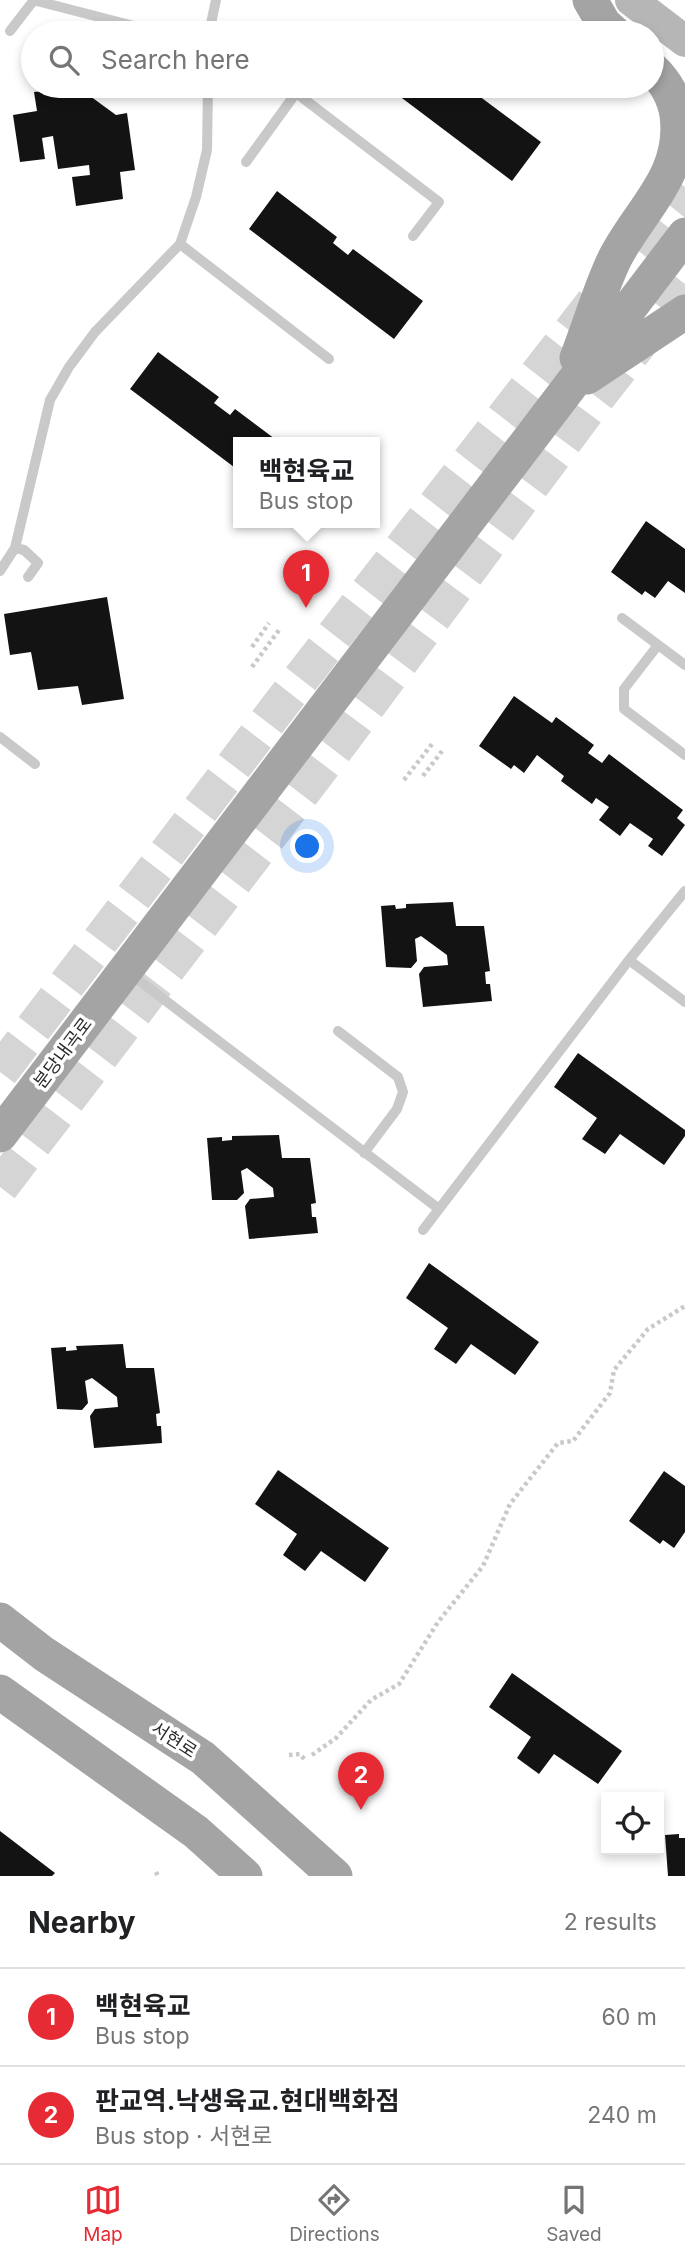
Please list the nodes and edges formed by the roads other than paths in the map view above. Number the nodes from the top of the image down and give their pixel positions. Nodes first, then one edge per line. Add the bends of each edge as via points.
1 (33, 0) edge
2 (216, 0) edge
3 (590, 0) edge
4 (631, 0) edge
5 (114, 21) edge
6 (212, 21) edge
7 (602, 21) edge
8 (659, 21) edge
9 (664, 25) edge
10 (10, 31) dead end
11 (685, 41) edge
12 (664, 82) edge
13 (208, 98) edge
14 (285, 98) edge
15 (303, 98) edge
16 (246, 162) dead end
17 (685, 235) edge
18 (413, 236) dead end
19 (180, 244) junction
20 (685, 312) edge
21 (329, 359) dead end
22 (564, 392) junction
23 (15, 548) junction
24 (0, 571) edge
25 (28, 577) dead end
26 (622, 618) dead end
27 (658, 645) junction
28 (685, 666) edge
29 (0, 737) edge
30 (685, 755) edge
31 (35, 764) dead end
32 (685, 891) edge
33 (629, 960) junction
34 (126, 971) junction
35 (685, 1002) edge
36 (338, 1031) dead end
37 (0, 1135) edge
38 (364, 1153) junction
39 (439, 1209) junction
40 (424, 1230) dead end
41 (0, 1620) edge
42 (0, 1692) edge
43 (245, 1876) edge
44 (335, 1876) edge

1 - 5 lane
1 - 10 lane
2 - 6 lane
3 - 7 main road
4 - 8 main road
9 - 11 main road
12 - 22 main road via 674,98 680,142 670,177 616,257
13 - 19 lane via 207,150
14 - 16 lane
15 - 18 lane via 439,202
17 - 22 main road, 분당내곡로
19 - 21 lane
19 - 23 lane via 95,332 50,400
20 - 22 main road
22 - 34 main road, 분당내곡로
23 - 24 lane
23 - 25 lane via 38,563
26 - 27 lane
27 - 28 lane
27 - 30 lane via 624,689 624,709
29 - 31 lane
32 - 33 lane
33 - 35 lane
33 - 39 lane
34 - 37 main road, 분당내곡로
34 - 38 lane
36 - 38 lane via 398,1076 403,1092 397,1110
38 - 39 lane
39 - 40 lane
41 - 44 main road, 서현로 via 202,1758
42 - 43 main road via 195,1832

